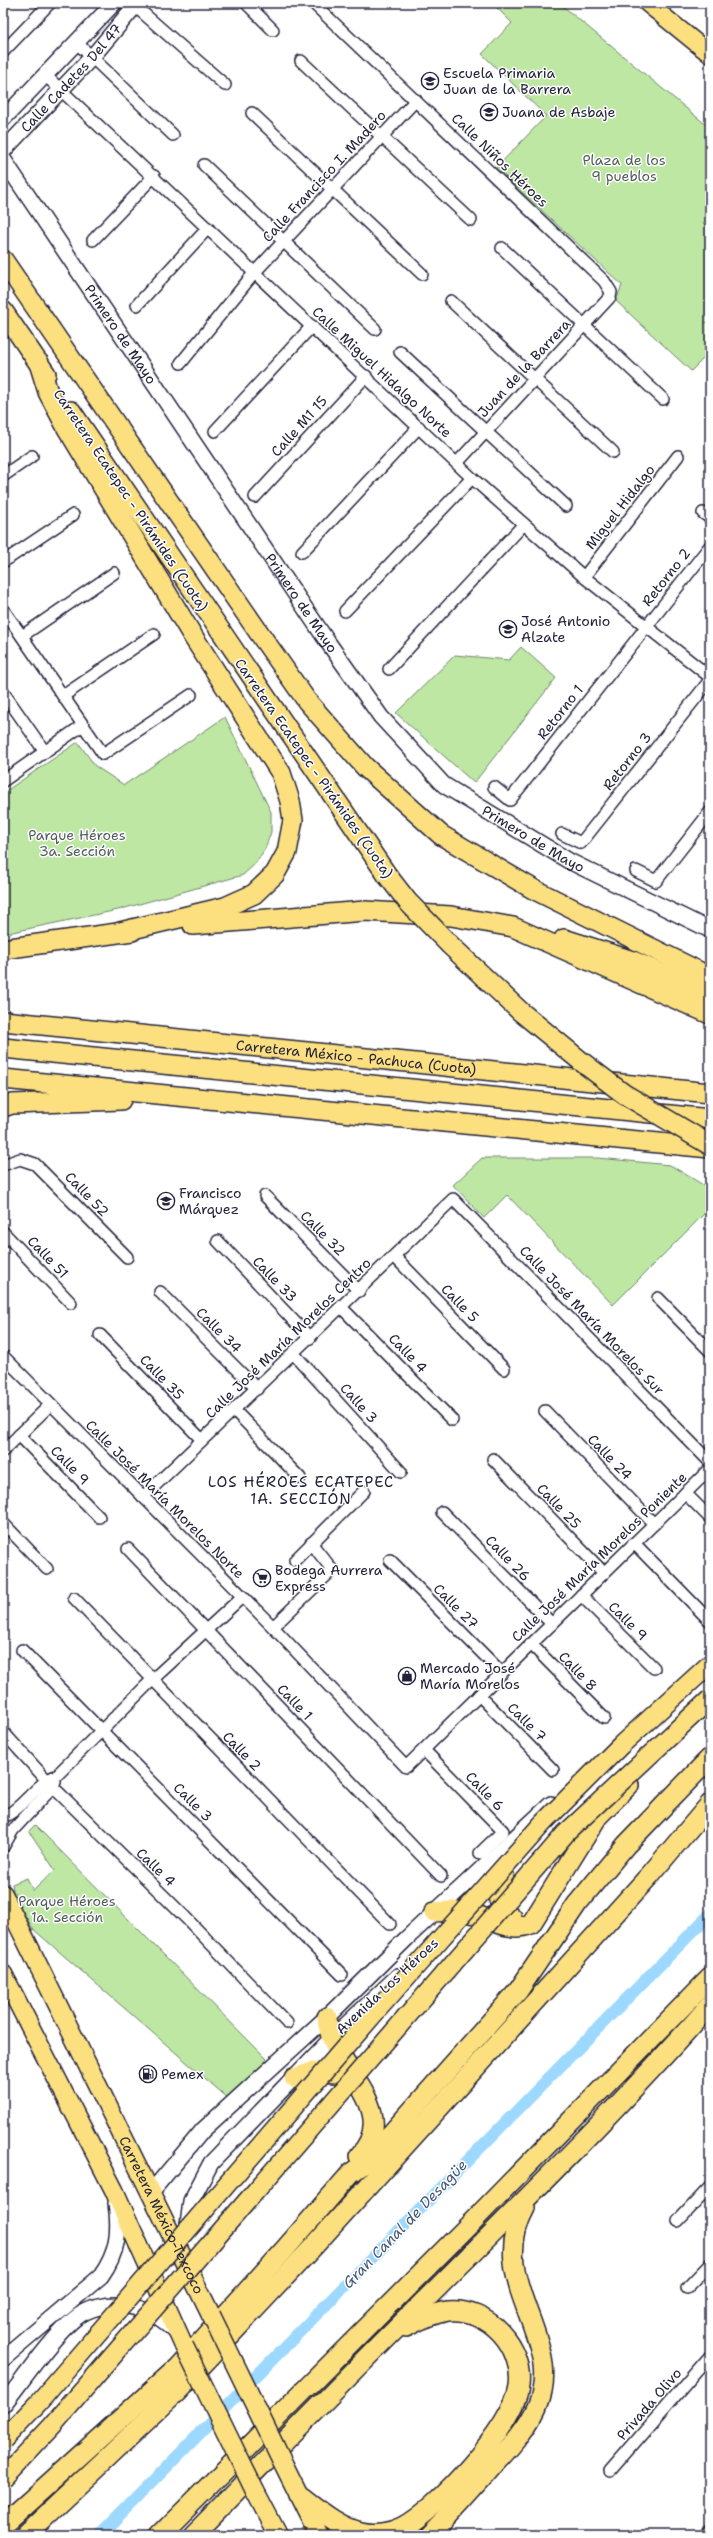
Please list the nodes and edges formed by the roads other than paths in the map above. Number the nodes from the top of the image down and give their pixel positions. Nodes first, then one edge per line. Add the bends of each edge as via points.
1 (50, 3) edge
2 (114, 3) edge
3 (246, 3) edge
4 (313, 3) edge
5 (647, 3) edge
6 (134, 4) edge
7 (273, 30) dead end
8 (76, 42) junction
9 (3, 52) edge
10 (710, 54) edge
11 (92, 57) junction
12 (301, 60) dead end
13 (45, 75) junction
14 (225, 85) dead end
15 (60, 90) junction
16 (416, 100) junction
17 (15, 107) junction
18 (252, 113) dead end
19 (3, 119) edge
20 (30, 122) junction
21 (173, 135) dead end
22 (381, 136) junction
23 (3, 151) edge
24 (3, 159) edge
25 (204, 165) dead end
26 (154, 176) junction
27 (331, 189) junction
28 (471, 220) dead end
29 (208, 228) junction
30 (93, 240) dead end
31 (283, 241) junction
32 (502, 248) dead end
33 (3, 260) edge
34 (255, 272) junction
35 (422, 274) dead end
36 (611, 292) joint
37 (451, 301) dead end
38 (137, 305) dead end
39 (3, 310) edge
40 (312, 326) junction
41 (583, 326) junction
42 (375, 329) dead end
43 (400, 352) dead end
44 (39, 363) junction
45 (181, 363) dead end
46 (366, 376) junction
47 (534, 379) junction
48 (662, 398) dead end
49 (420, 427) junction
50 (215, 432) dead end
51 (485, 432) junction
52 (613, 452) dead end
53 (32, 456) dead end
54 (678, 456) dead end
55 (457, 463) junction
56 (3, 476) edge
57 (472, 478) junction
58 (255, 497) dead end
59 (566, 506) dead end
60 (73, 515) dead end
61 (524, 524) junction
62 (710, 546) edge
63 (302, 552) dead end
64 (3, 562) edge
65 (114, 572) dead end
66 (584, 577) junction
67 (3, 609) edge
68 (345, 611) dead end
69 (646, 626) junction
70 (154, 634) dead end
71 (22, 636) junction
72 (389, 669) dead end
73 (710, 677) edge
74 (710, 680) edge
75 (3, 692) edge
76 (191, 694) dead end
77 (63, 696) junction
78 (83, 725) junction
79 (45, 752) junction
80 (3, 781) edge
81 (494, 788) dead end
82 (710, 812) edge
83 (562, 834) dead end
84 (636, 871) dead end
85 (515, 928) junction
86 (710, 930) edge
87 (120, 932) junction
88 (3, 949) edge
89 (710, 977) edge
90 (710, 995) edge
91 (710, 1014) edge
92 (3, 1021) edge
93 (3, 1048) edge
94 (3, 1079) edge
95 (710, 1093) edge
96 (202, 1098) junction
97 (3, 1107) edge
98 (710, 1119) edge
99 (710, 1146) edge
100 (3, 1165) edge
101 (265, 1196) dead end
102 (453, 1199) joint
103 (3, 1232) edge
104 (218, 1241) dead end
105 (394, 1257) junction
106 (128, 1258) dead end
107 (359, 1291) junction
108 (160, 1292) dead end
109 (658, 1298) dead end
110 (71, 1302) dead end
111 (342, 1308) junction
112 (100, 1335) dead end
113 (310, 1338) junction
114 (710, 1351) edge
115 (294, 1354) junction
116 (3, 1356) edge
117 (504, 1369) dead end
118 (257, 1389) junction
119 (50, 1405) junction
120 (234, 1410) junction
121 (545, 1411) dead end
122 (452, 1420) dead end
123 (19, 1435) junction
124 (202, 1440) junction
125 (3, 1451) edge
126 (493, 1459) dead end
127 (710, 1462) edge
128 (710, 1469) edge
129 (401, 1472) dead end
130 (300, 1478) dead end
131 (364, 1491) dead end
132 (685, 1493) junction
133 (143, 1497) junction
134 (442, 1512) dead end
135 (99, 1516) dead end
136 (710, 1518) edge
137 (3, 1523) edge
138 (654, 1524) junction
139 (634, 1543) junction
140 (311, 1544) junction
141 (128, 1549) dead end
142 (295, 1560) dead end
143 (390, 1560) dead end
144 (47, 1568) dead end
145 (604, 1573) junction
146 (582, 1595) junction
147 (242, 1597) junction
148 (74, 1598) dead end
149 (710, 1621) edge
150 (552, 1624) junction
151 (273, 1627) junction
152 (204, 1630) junction
153 (532, 1644) junction
154 (22, 1650) dead end
155 (710, 1654) edge
156 (710, 1664) edge
157 (654, 1668) dead end
158 (502, 1674) junction
159 (152, 1680) junction
160 (479, 1695) junction
161 (710, 1699) edge
162 (710, 1712) edge
163 (604, 1718) dead end
164 (626, 1730) junction
165 (100, 1731) junction
166 (3, 1732) edge
167 (424, 1750) junction
168 (710, 1758) edge
169 (406, 1767) joint
170 (553, 1770) dead end
171 (50, 1784) junction
172 (710, 1804) edge
173 (3, 1817) edge
174 (7, 1833) edge
175 (3, 1847) edge
176 (480, 1853) dead end
177 (504, 1875) junction
178 (441, 1876) dead end
179 (3, 1894) edge
180 (548, 1899) junction
181 (434, 1912) junction
182 (466, 1912) junction
183 (390, 1924) dead end
184 (531, 1924) junction
185 (557, 1926) junction
186 (3, 1974) edge
187 (342, 1975) dead end
188 (710, 1978) edge
189 (710, 2005) edge
190 (327, 2017) junction
191 (287, 2023) dead end
192 (331, 2039) junction
193 (294, 2078) junction
194 (359, 2084) junction
195 (351, 2172) junction
196 (710, 2187) edge
197 (114, 2190) junction
198 (152, 2191) junction
199 (532, 2196) junction
200 (678, 2221) dead end
201 (184, 2259) junction
202 (710, 2264) edge
203 (687, 2288) dead end
204 (389, 2336) junction
205 (181, 2341) junction
206 (710, 2356) edge
207 (3, 2359) edge
208 (3, 2405) edge
209 (3, 2440) edge
210 (610, 2471) dead end
211 (3, 2478) edge
212 (299, 2495) junction
213 (3, 2525) edge
214 (710, 2529) edge
215 (25, 2535) edge
216 (160, 2535) edge
217 (193, 2535) edge
218 (278, 2535) edge
219 (319, 2535) edge
220 (429, 2535) edge
221 (707, 2535) edge

1 - 9 street
2 - 8 main road, Calle Cadetes Del 47
3 - 7 street
4 - 16 street, Calle Niños Héroes
5 - 10 main road
6 - 11 main road, Calle Cadetes Del 47
6 - 14 street
8 - 11 street
8 - 13 main road, Calle Cadetes Del 47
11 - 15 main road, Calle Cadetes Del 47
11 - 21 street
12 - 22 street
13 - 15 street, Calle Miguel Hidalgo Norte
13 - 17 main road, Calle Cadetes Del 47
15 - 20 main road, Calle Cadetes Del 47
15 - 26 street, Calle Miguel Hidalgo Norte
16 - 22 street, Calle Francisco I. Madero
16 - 36 street, Calle Niños Héroes via 604,281
17 - 19 main road, Calle Cadetes Del 47
17 - 20 main road
18 - 27 street
20 - 23 main road, Calle Cadetes Del 47
22 - 27 street, Calle Francisco I. Madero
22 - 28 street
24 - 86 main road, Primero de Mayo via 327,641 381,717 444,786 569,861
25 - 31 street
26 - 29 street, Calle Miguel Hidalgo Norte
26 - 30 street
27 - 31 street, Calle Francisco I. Madero
27 - 35 street
29 - 34 street, Calle Miguel Hidalgo Norte
29 - 38 street
31 - 34 street, Calle Francisco I. Madero
31 - 42 street
32 - 41 street
33 - 89 highway, Carretera Ecatepec - Pirámides (Cuota) via 307,701 365,767 441,835 533,889
34 - 40 street, Calle Miguel Hidalgo Norte
34 - 45 street, Calle Francisco I. Madero
36 - 41 street, Juan de la Barrera via 610,297
37 - 47 street
39 - 44 highway, Carretera Ecatepec - Pirámides (Cuota)
40 - 46 street, Calle Miguel Hidalgo Norte
40 - 50 street
41 - 47 street, Juan de la Barrera
41 - 48 street
43 - 51 street
44 - 87 highway via 48,392 67,428 194,638 281,772 293,820 287,852 275,874 254,894 225,907
44 - 99 highway, Carretera Ecatepec - Pirámides (Cuota), bridge via 300,751 408,902 521,1012 582,1062 624,1094
46 - 49 street, Calle Miguel Hidalgo Norte
46 - 58 street, Calle M1 15
47 - 51 street, Juan de la Barrera
47 - 52 street
49 - 55 street, Calle Miguel Hidalgo Norte
49 - 63 street
51 - 55 street, Juan de la Barrera
51 - 59 street
53 - 56 street
54 - 66 street, Miguel Hidalgo
55 - 57 street, Calle Miguel Hidalgo Norte
57 - 61 street, Calle Miguel Hidalgo Norte
57 - 68 street
60 - 64 street
61 - 66 street, Calle Miguel Hidalgo Norte
61 - 72 street
62 - 69 street, Retorno 2
65 - 71 street
66 - 69 street, Calle Miguel Hidalgo Norte
67 - 71 street
69 - 73 street, Calle Miguel Hidalgo Norte
69 - 81 street, Retorno 1 via 510,800
70 - 77 street
71 - 77 street
74 - 83 street, Retorno 3 via 581,843
75 - 79 street
76 - 78 street via 103,754
77 - 78 street
78 - 79 street
79 - 80 street
82 - 84 street via 656,881
85 - 87 highway via 451,916 365,911
85 - 90 highway via 584,944 626,958
85 - 91 highway
87 - 88 highway
92 - 95 highway, Carretera México - Pachuca (Cuota)
93 - 98 highway, Carretera México - Pachuca (Cuota)
94 - 96 highway
96 - 97 highway via 12,1104
96 - 99 highway
100 - 106 street, Calle 52 via 20,1159 35,1164
101 - 107 street, Calle 32
102 - 105 street, Calle José María Morelos Centro
102 - 127 street, Calle José María Morelos Sur
103 - 110 street, Calle 51
104 - 113 street, Calle 33
105 - 107 street, Calle José María Morelos Centro
105 - 117 street, Calle 5
107 - 111 street, Calle José María Morelos Centro
108 - 118 street, Calle 34
109 - 114 street
111 - 113 street, Calle José María Morelos Centro
111 - 122 street, Calle 4
112 - 124 street, Calle 35
113 - 115 street, Calle José María Morelos Centro
115 - 118 street, Calle José María Morelos Centro
115 - 129 street, Calle 3
116 - 119 street, Calle José María Morelos Norte
118 - 120 street, Calle José María Morelos Centro
119 - 123 street
119 - 133 street, Calle José María Morelos Norte
120 - 124 street, Calle José María Morelos Centro
120 - 130 street
121 - 138 street, Calle 24
123 - 125 street
123 - 135 street, Calle 9
124 - 133 street, Calle José María Morelos Centro
126 - 145 street, Calle 25
128 - 132 street, Calle José María Morelos Poniente
131 - 140 street
132 - 136 street
132 - 138 street, Calle José María Morelos Poniente
133 - 147 street, Calle José María Morelos Norte
134 - 150 street, Calle 26
137 - 144 street
138 - 139 street, Calle José María Morelos Poniente
139 - 145 street, Calle José María Morelos Poniente
139 - 149 street
140 - 142 street
140 - 151 street via 329,1562 331,1568 328,1574
141 - 152 street, Calle 1
143 - 158 street, Calle 27
145 - 146 street, Calle José María Morelos Poniente
146 - 150 street, Calle José María Morelos Poniente
146 - 157 street, Calle 9
147 - 151 street, Calle José María Morelos Norte
147 - 152 street
148 - 159 street, Calle 2
150 - 153 street, Calle José María Morelos Poniente
151 - 169 street, Calle José María Morelos Norte
152 - 159 street
152 - 178 street, Calle 1
153 - 158 street, Calle José María Morelos Poniente
153 - 163 street, Calle 8
154 - 165 street, Calle 3
155 - 164 main road, Avenida Los Héroes
156 - 209 highway, bridge via 621,1745 543,1823 374,2014 39,2402
158 - 160 street, Calle José María Morelos Poniente
159 - 165 street
159 - 183 street, Calle 2
160 - 167 street, Calle José María Morelos Poniente
160 - 170 street, Calle 7
161 - 211 highway, bridge via 566,1833 52,2426
162 - 180 highway via 639,1775 598,1816
164 - 177 main road, Avenida Los Héroes via 574,1804
164 - 181 main road, Avenida Los Héroes
165 - 171 street
165 - 187 street, Calle 3
166 - 171 street, Calle 4
167 - 169 street, Calle José María Morelos Poniente
167 - 176 street, Calle 6 via 503,1831
168 - 185 highway via 626,1845
171 - 173 street
171 - 174 street
171 - 191 street, Calle 4 via 185,1917
172 - 215 highway via 645,1880 304,2257 177,2392
174 - 175 street
177 - 182 main road, Avenida Los Héroes
177 - 184 highway via 498,1889 499,1903 508,1914
179 - 198 highway, Carretera México-Texcoco
180 - 184 highway
180 - 185 highway
181 - 182 highway
181 - 190 main road, Avenida Los Héroes
182 - 184 highway via 510,1927 524,1928
182 - 192 main road, Avenida Los Héroes
184 - 185 highway
185 - 195 highway via 548,1947 503,2009 365,2163
186 - 197 highway
188 - 216 highway
189 - 199 highway via 642,2082
190 - 192 highway
190 - 198 main road, Avenida Los Héroes via 203,2130
192 - 193 main road, Avenida Los Héroes
192 - 194 highway
193 - 194 highway via 312,2072 331,2071 346,2075
193 - 201 main road, Avenida Los Héroes via 211,2163 191,2200
194 - 195 highway via 368,2099 373,2126 369,2143 356,2159
195 - 213 highway via 178,2367
196 - 200 street
197 - 205 highway
197 - 207 main road via 119,2223 112,2260 91,2287
198 - 201 highway, Carretera México-Texcoco
199 - 204 highway
199 - 220 highway via 520,2217 512,2250 513,2268 519,2291 540,2346 543,2368 537,2406 514,2442
201 - 212 highway, Carretera México-Texcoco, bridge
202 - 203 street
204 - 212 highway via 426,2317 448,2311 467,2312 498,2329 511,2345 518,2365 519,2385 503,2427 437,2502 420,2517 401,2528 380,2533 360,2532 340,2523
204 - 217 highway
205 - 208 main road via 165,2322 144,2310 121,2305 102,2306 84,2312 69,2324
205 - 218 highway, bridge
206 - 210 street, Privada Olivo
212 - 219 highway, Carretera México-Texcoco
214 - 221 street

